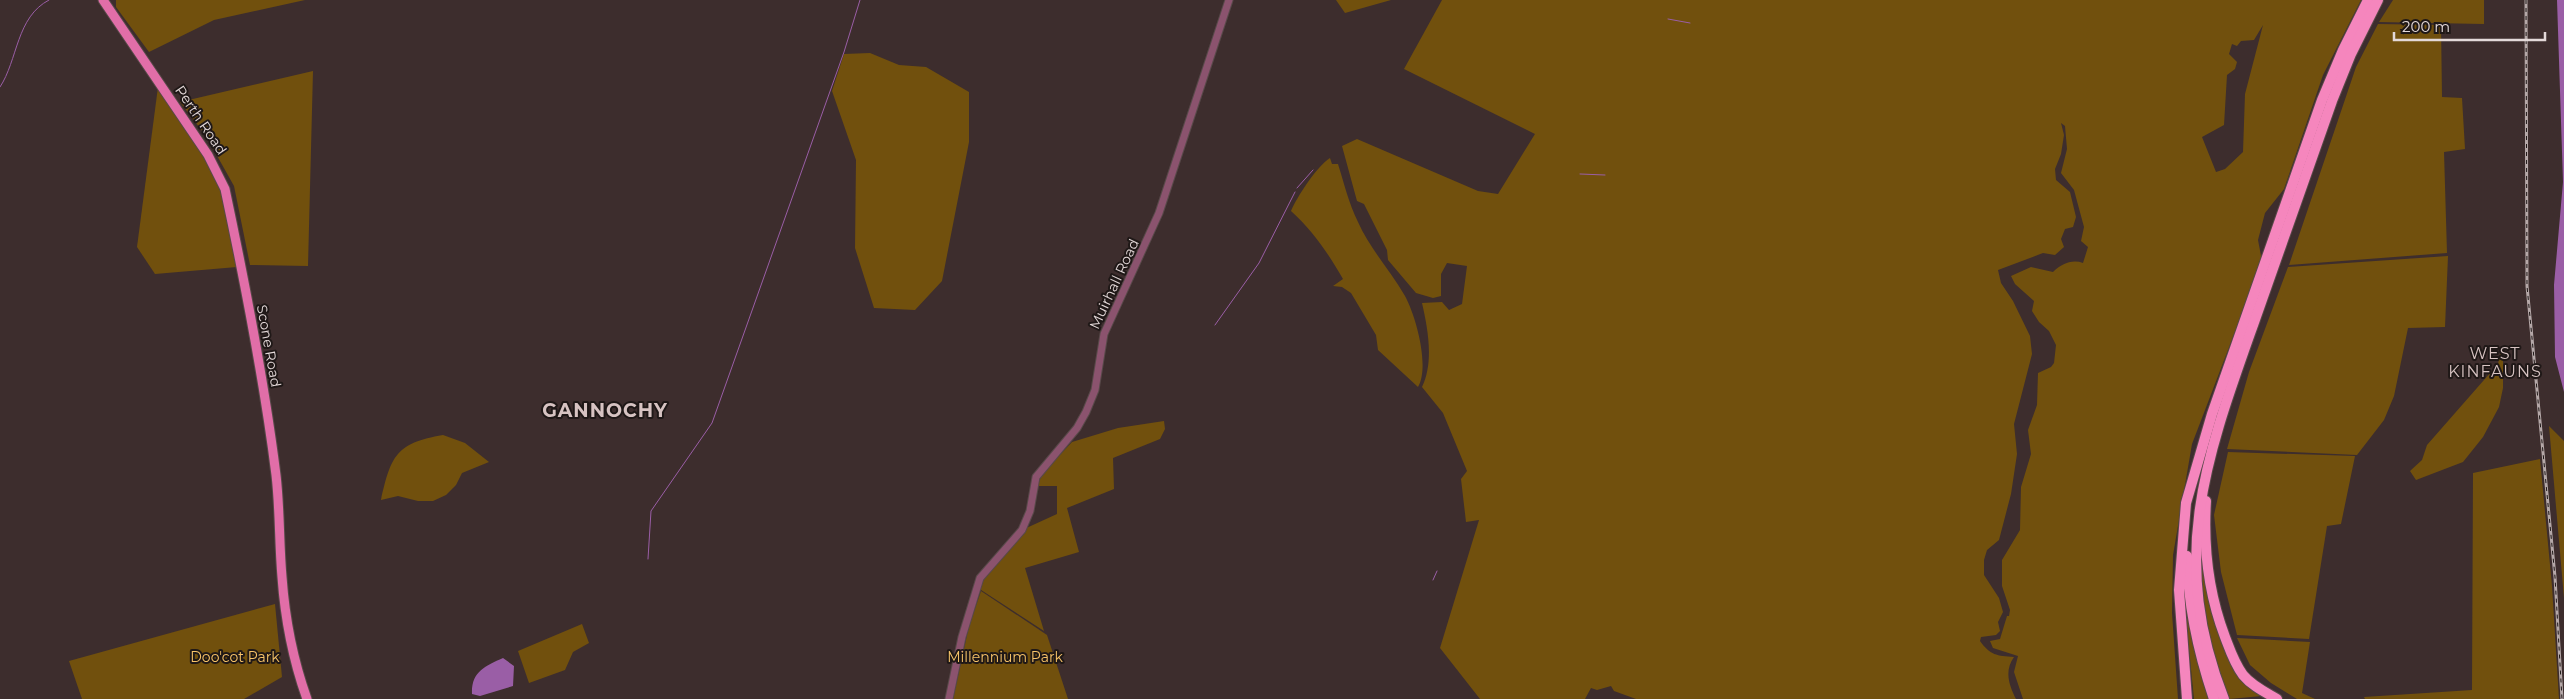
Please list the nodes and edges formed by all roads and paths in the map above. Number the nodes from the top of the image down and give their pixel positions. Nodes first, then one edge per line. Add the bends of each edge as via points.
1 (103, 0) edge
2 (1229, 0) edge
3 (2368, 0) edge
4 (2378, 0) edge
5 (241, 270) joint
6 (2217, 431) junction
7 (2202, 449) junction
8 (307, 699) edge
9 (949, 699) edge
10 (2187, 699) edge
11 (2214, 699) edge
12 (2224, 699) edge
13 (2277, 699) edge

1 - 5 main road, Perth Road via 218,171 225,189
2 - 9 street, Muirhall Road via 1150,237 1104,334 1094,390 1086,412 1036,476 1030,511 1022,530 980,578 962,637
3 - 7 highway via 2322,100
4 - 6 highway via 2332,101
5 - 8 main road, Scone Road via 270,427 285,609 295,661
6 - 12 highway via 2202,488 2195,553 2202,623 2211,664
6 - 13 highway via 2208,483 2205,528 2210,587 2237,667 2251,682
7 - 10 highway via 2186,503 2180,565
7 - 11 highway via 2188,522 2188,590 2194,630

